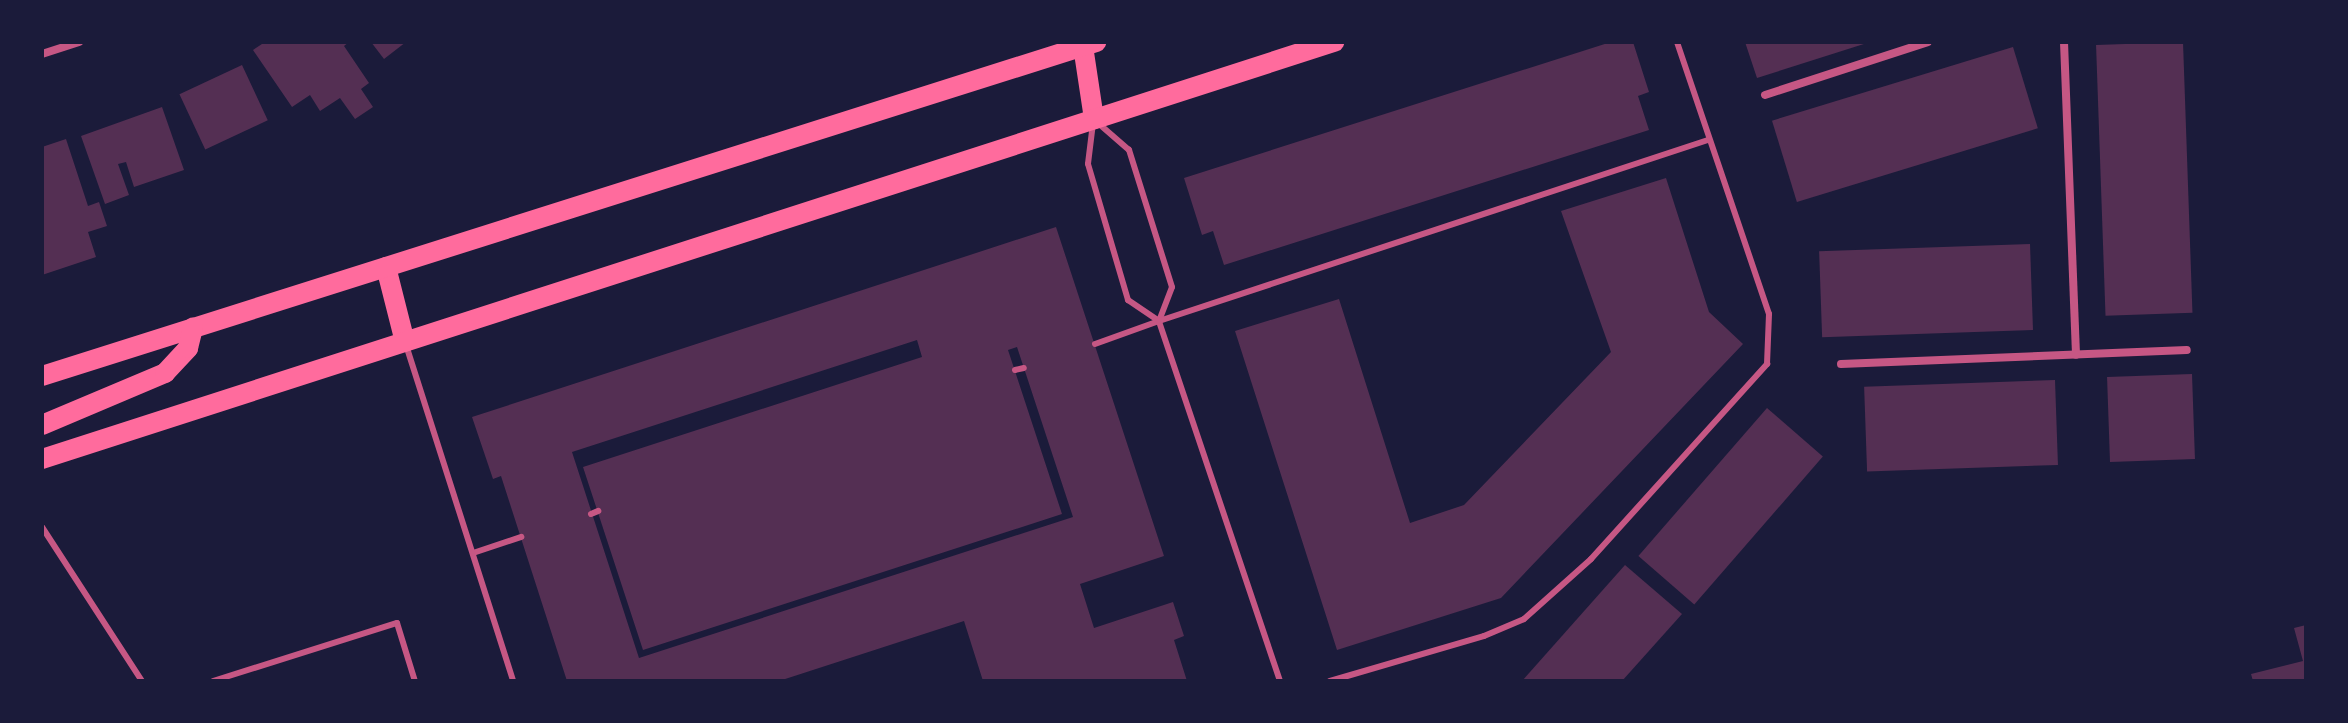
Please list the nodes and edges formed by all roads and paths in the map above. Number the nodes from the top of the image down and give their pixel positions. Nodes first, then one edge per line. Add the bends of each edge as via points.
1 (79, 42) edge
2 (1334, 42) edge
3 (1677, 42) edge
4 (1928, 42) edge
5 (2064, 42) edge
6 (1087, 43) edge
7 (42, 54) edge
8 (1765, 95) dead end
9 (1094, 119) junction
10 (1708, 140) junction
11 (386, 267) junction
12 (1159, 321) junction
13 (193, 328) junction
14 (405, 342) junction
15 (1095, 344) dead end
16 (2187, 350) dead end
17 (2076, 355) junction
18 (1841, 364) dead end
19 (1024, 368) dead end
20 (1015, 370) dead end
21 (42, 376) edge
22 (42, 425) edge
23 (42, 459) edge
24 (42, 527) edge
25 (521, 537) dead end
26 (473, 553) junction
27 (142, 681) edge
28 (213, 681) edge
29 (415, 681) edge
30 (513, 681) edge
31 (1280, 681) edge
32 (1330, 681) edge

1 - 7 street
2 - 9 main road
3 - 10 lane
4 - 8 street
5 - 17 street
6 - 9 main road
6 - 11 main road
9 - 12 lane via 1088,164 1128,300
9 - 12 lane via 1129,150 1172,287
9 - 14 main road
10 - 12 lane
10 - 32 lane via 1769,314 1767,364 1591,559 1524,619 1484,636
11 - 13 main road
11 - 14 main road
12 - 15 lane
12 - 31 lane
13 - 21 main road
13 - 22 main road via 188,348 165,373
14 - 23 main road
14 - 26 lane
16 - 17 street
17 - 18 street
19 - 20 lane
24 - 27 lane
25 - 26 lane
26 - 30 lane
28 - 29 lane via 397,623

